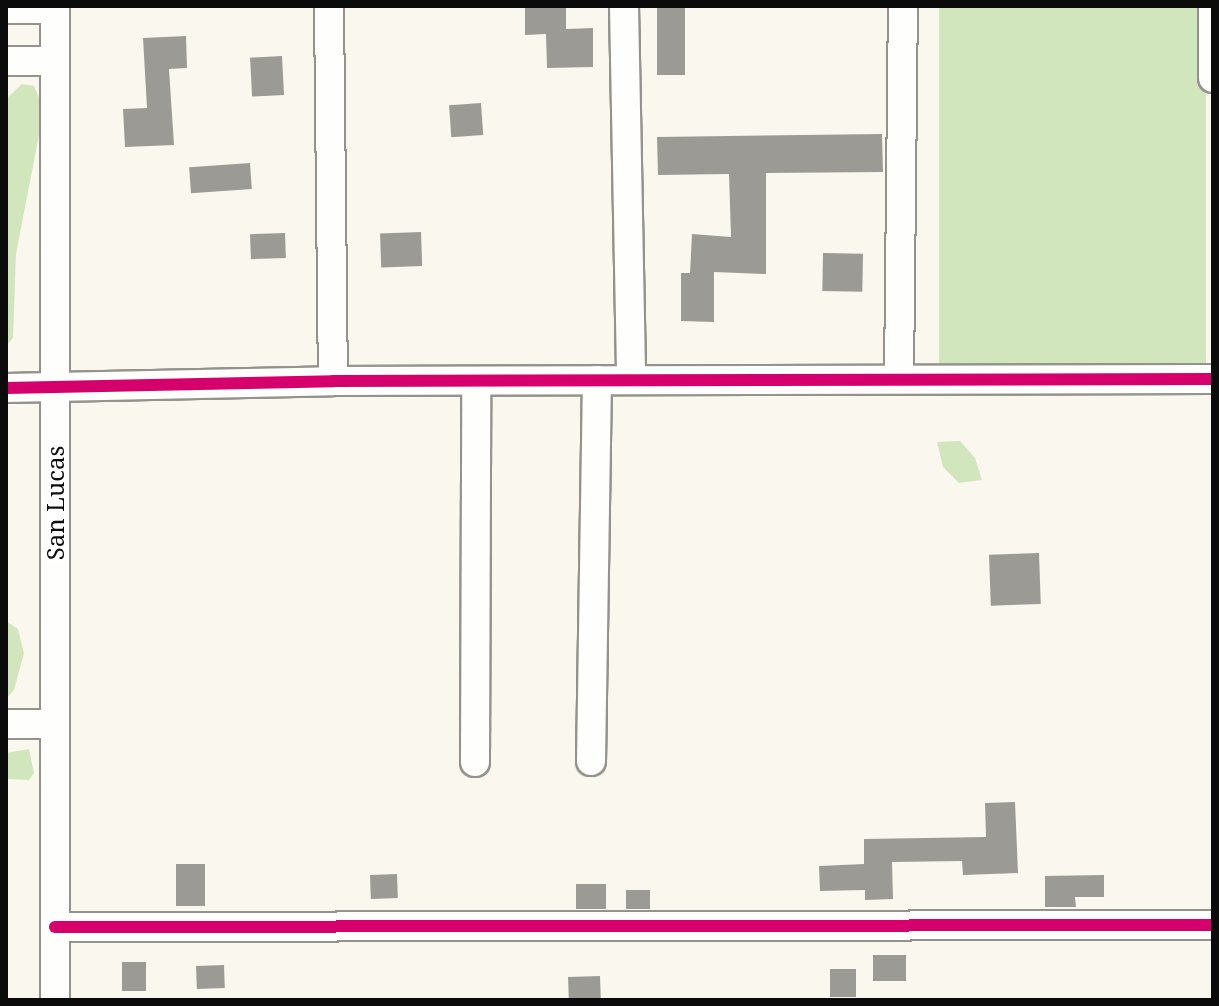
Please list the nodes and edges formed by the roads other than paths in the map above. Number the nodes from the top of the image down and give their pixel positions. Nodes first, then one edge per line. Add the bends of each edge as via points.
1 (329, 6) edge
2 (624, 6) edge
3 (903, 6) edge
4 (1213, 6) edge
5 (55, 8) edge
6 (6, 9) edge
7 (6, 61) edge
8 (55, 61) junction
9 (1213, 78) edge
10 (899, 379) junction
11 (1213, 379) edge
12 (597, 380) junction
13 (631, 380) junction
14 (333, 381) junction
15 (476, 381) junction
16 (55, 387) junction
17 (6, 388) edge
18 (6, 724) edge
19 (54, 724) junction
20 (591, 761) dead end
21 (475, 762) dead end
22 (1213, 925) edge
23 (55, 927) junction
24 (55, 1000) edge

1 - 14 street
2 - 13 street
3 - 10 street
4 - 9 street
5 - 6 street
5 - 8 street, San Lucas
7 - 8 street
8 - 16 street, San Lucas
10 - 11 street
10 - 13 street
12 - 13 street
12 - 15 street
12 - 20 street
14 - 15 street
14 - 16 street
15 - 21 street
16 - 17 street
16 - 19 street, San Lucas
18 - 19 street
19 - 23 street, San Lucas
22 - 23 street
23 - 24 street, San Lucas

